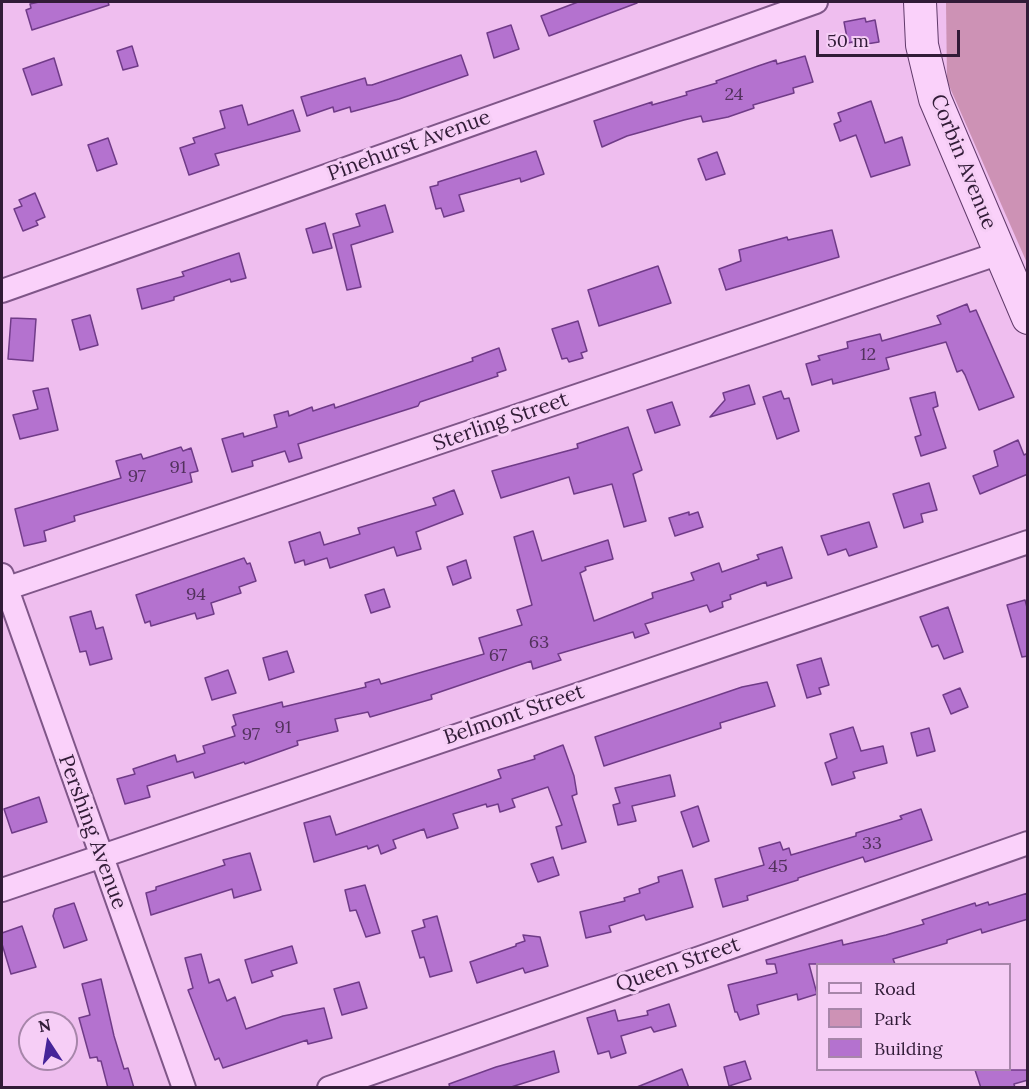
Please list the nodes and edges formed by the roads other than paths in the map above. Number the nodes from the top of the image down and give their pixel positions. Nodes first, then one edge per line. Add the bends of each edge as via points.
1 (816, 2) edge
2 (920, 2) edge
3 (1000, 253) junction
4 (2, 291) edge
5 (1028, 318) edge
6 (1028, 542) edge
7 (3, 585) edge
8 (1028, 843) edge
9 (100, 856) junction
10 (2, 890) edge
11 (184, 1088) edge
12 (329, 1088) edge

1 - 4 street, Pinehurst Avenue
2 - 3 main road, Corbin Avenue via 922,45 935,99
3 - 5 main road, Corbin Avenue
3 - 7 street, Sterling Street
6 - 9 street, Belmont Street
7 - 9 street, Pershing Avenue
8 - 12 street, Queen Street
9 - 10 street, Belmont Street
9 - 11 street, Pershing Avenue

